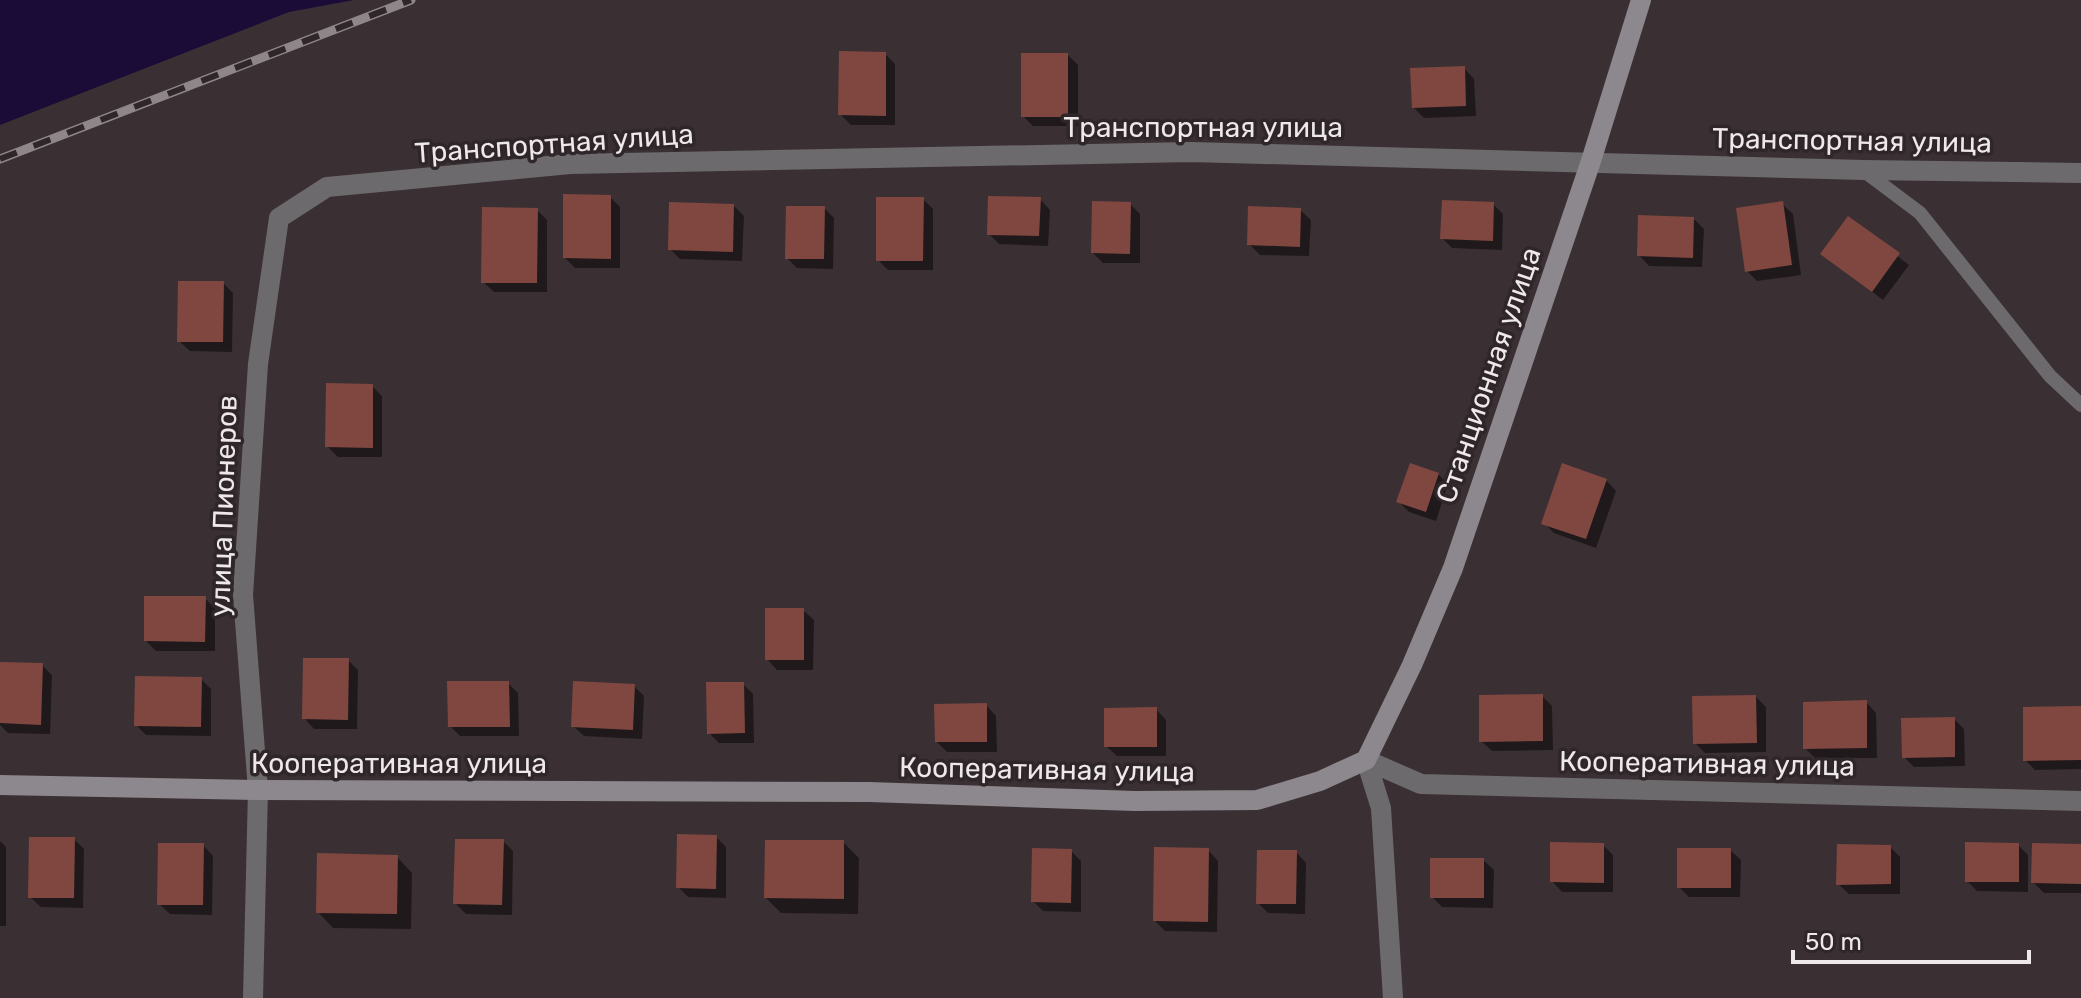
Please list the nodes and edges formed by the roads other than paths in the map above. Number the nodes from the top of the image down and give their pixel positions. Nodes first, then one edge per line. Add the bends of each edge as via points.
1 (1641, 0) edge
2 (1591, 161) junction
3 (1864, 170) junction
4 (2081, 173) edge
5 (327, 187) joint
6 (2081, 405) edge
7 (1366, 760) junction
8 (0, 785) edge
9 (258, 790) junction
10 (2081, 801) edge
11 (253, 998) edge
12 (1393, 998) edge

1 - 2 main road, Станционная улица
2 - 3 street, Транспортная улица
2 - 5 street, Транспортная улица via 1191,152 570,164
2 - 7 main road, Станционная улица via 1453,568
3 - 4 street, Транспортная улица
3 - 6 lane via 1920,213 2050,376
5 - 9 street, улица Пионеров via 279,218 258,364 243,595
7 - 9 main road, Кооперативная улица via 1257,800 869,792
7 - 10 street, Кооперативная улица via 1421,784
7 - 12 street via 1381,808
8 - 9 main road, Кооперативная улица
9 - 11 street, улица Пионеров

